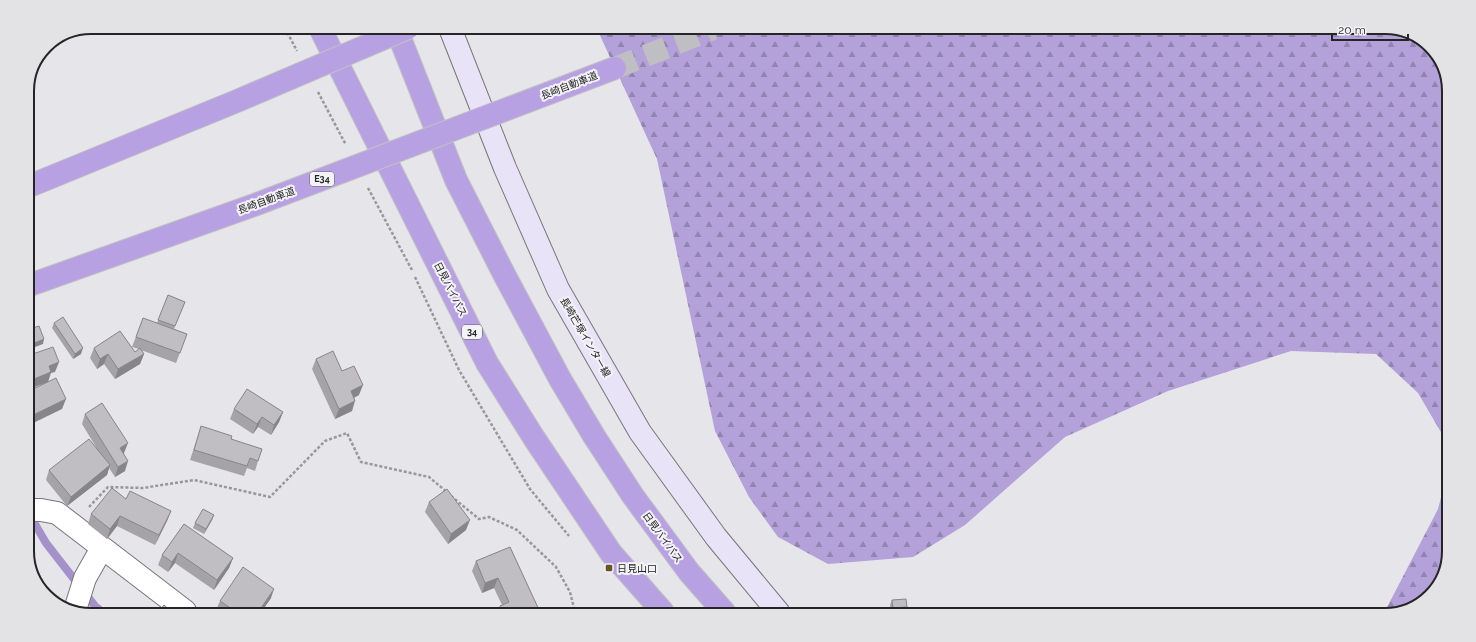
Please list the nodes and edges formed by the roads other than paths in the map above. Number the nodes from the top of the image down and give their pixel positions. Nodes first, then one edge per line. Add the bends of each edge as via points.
1 (323, 34) edge
2 (394, 34) edge
3 (398, 34) edge
4 (452, 34) edge
5 (615, 68) tunnel mouth
6 (34, 184) edge
7 (34, 284) edge
8 (34, 510) edge
9 (102, 548) junction
10 (76, 606) edge
11 (181, 608) edge
12 (659, 608) edge
13 (721, 608) edge
14 (776, 608) edge

1 - 12 highway, 日見バイパス / 34 via 488,363 534,438 611,553
2 - 6 highway, bridge
3 - 13 highway, 日見バイパス via 456,180 560,379 633,496 689,572
4 - 14 main road, 長崎芒塚インター線 via 505,168 558,289 640,432 716,537
5 - 7 highway, 長崎自動車道 / E34, bridge via 257,204
8 - 9 street via 57,513
9 - 10 street via 85,578
9 - 11 street

